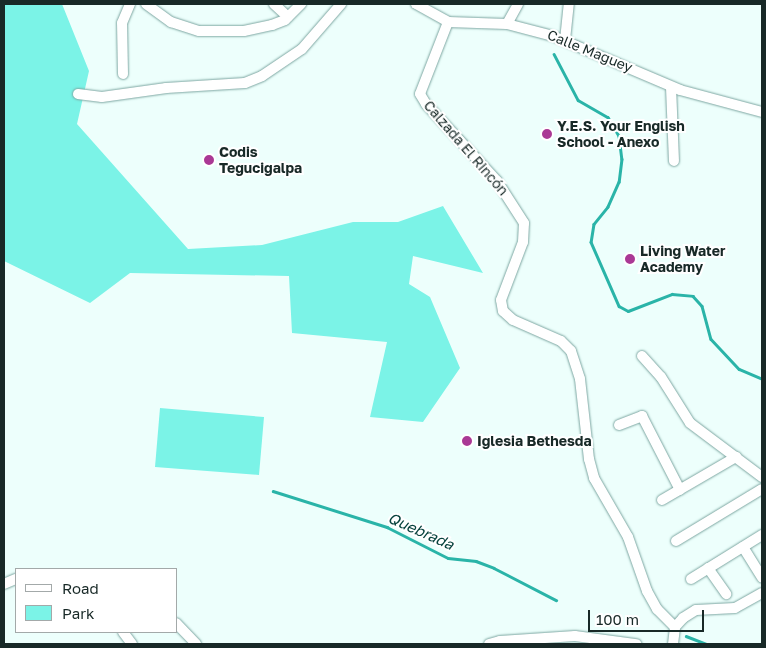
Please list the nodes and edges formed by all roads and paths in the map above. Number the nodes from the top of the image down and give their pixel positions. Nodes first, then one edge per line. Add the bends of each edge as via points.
1 (130, 4) edge
2 (148, 4) edge
3 (274, 4) edge
4 (301, 4) edge
5 (342, 4) edge
6 (416, 4) edge
7 (518, 4) edge
8 (569, 4) edge
9 (288, 17) junction
10 (448, 22) junction
11 (507, 24) junction
12 (565, 40) junction
13 (123, 74) dead end
14 (671, 87) junction
15 (78, 94) dead end
16 (762, 112) edge
17 (674, 161) dead end
18 (642, 356) dead end
19 (619, 425) dead end
20 (736, 457) junction
21 (762, 477) edge
22 (762, 489) edge
23 (680, 490) junction
24 (662, 500) dead end
25 (762, 535) edge
26 (676, 541) dead end
27 (743, 547) junction
28 (708, 568) junction
29 (762, 578) edge
30 (691, 579) dead end
31 (762, 593) edge
32 (730, 601) junction
33 (178, 625) edge
34 (675, 627) junction
35 (124, 633) edge
36 (575, 636) junction
37 (132, 644) edge
38 (196, 644) edge
39 (488, 644) edge
40 (582, 644) edge
41 (636, 644) edge
42 (673, 644) edge

1 - 13 street via 122,23
2 - 9 street via 171,22 199,31 244,31
3 - 9 street
4 - 9 street
5 - 15 street via 302,49 262,76 245,83 102,97
6 - 10 street, Calle Maguey
7 - 11 street
8 - 12 street
10 - 11 street, Calle Maguey
10 - 34 street, Calzada El Rincón via 420,94 497,181 524,223 523,242 501,300 503,311 513,320 561,340 571,351 580,379 594,478 628,537 647,591 657,609
11 - 12 street, Calle Maguey
12 - 14 street, Calle Maguey
14 - 16 street, Calle Maguey
14 - 17 street
18 - 20 street via 661,377 690,423
19 - 23 street via 642,416
20 - 21 street
20 - 23 street
22 - 26 street
23 - 24 street
25 - 27 street
27 - 28 street
27 - 29 street
28 - 30 street
28 - 32 street
31 - 32 street
32 - 34 street via 696,610
33 - 38 street
34 - 42 street
35 - 37 street
36 - 39 street
36 - 40 street
36 - 41 street

